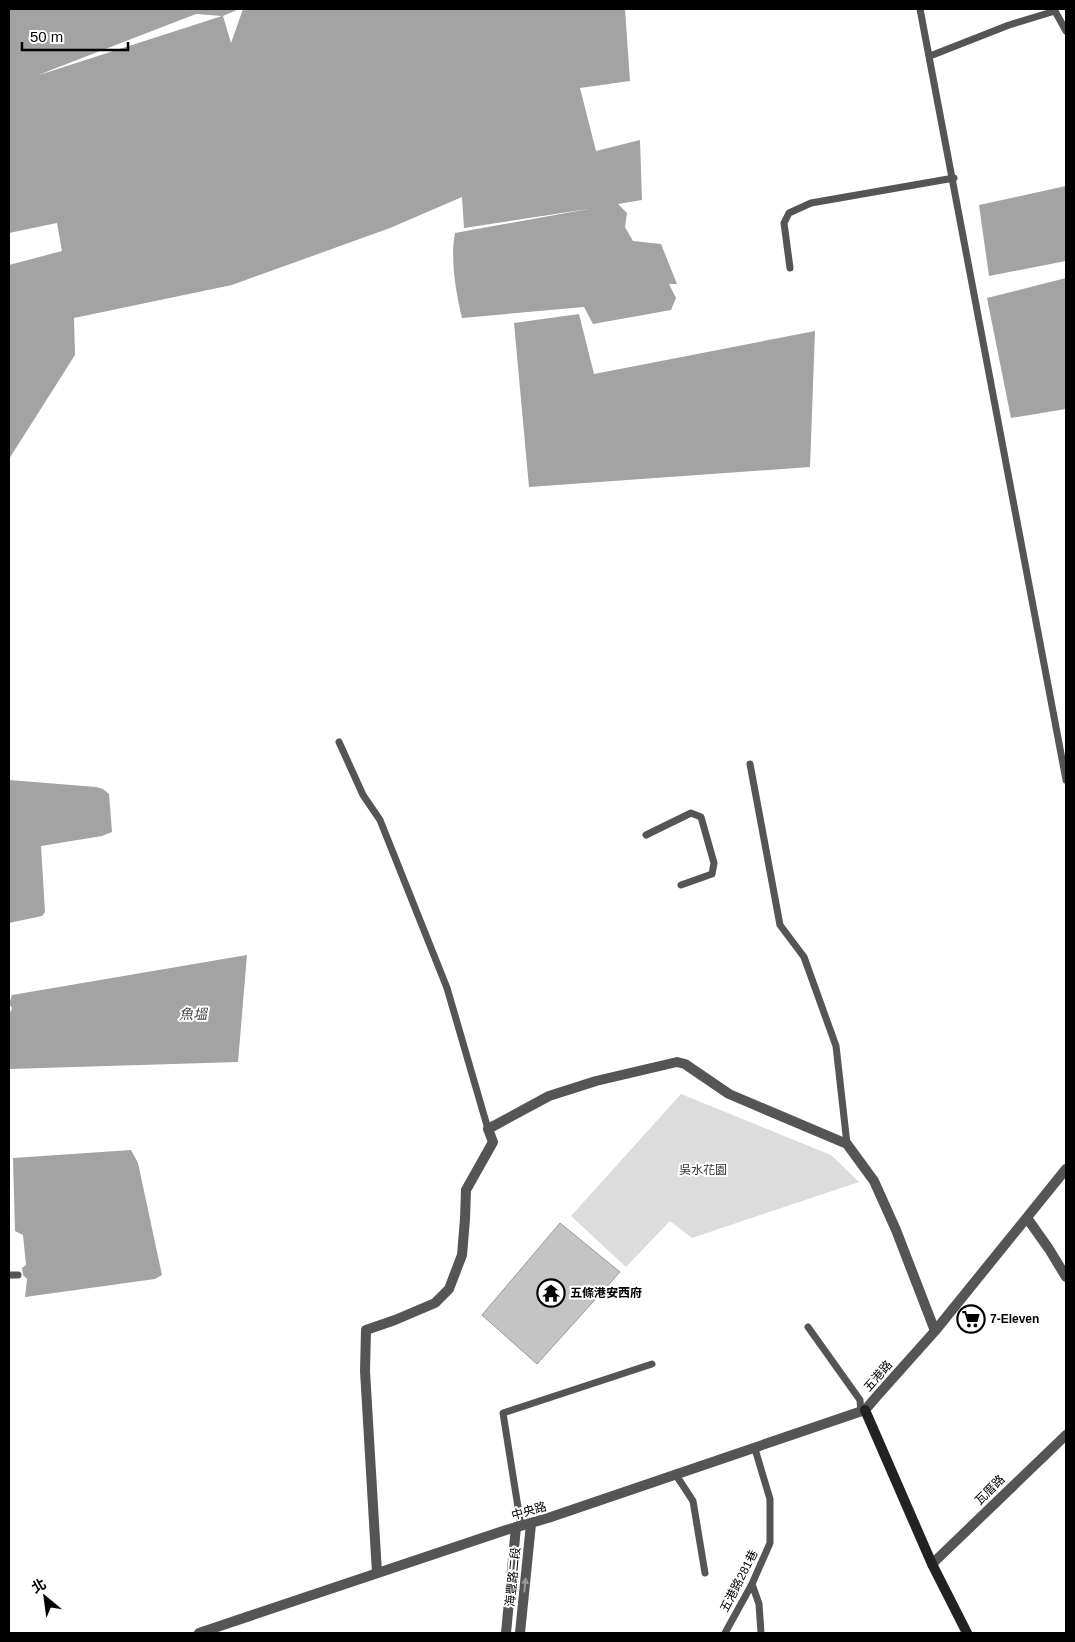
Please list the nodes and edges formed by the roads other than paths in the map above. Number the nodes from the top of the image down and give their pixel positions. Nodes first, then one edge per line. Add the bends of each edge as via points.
1 (920, 9) edge
2 (1066, 31) edge
3 (930, 56) junction
4 (954, 178) junction
5 (790, 268) dead end
6 (339, 742) dead end
7 (750, 764) dead end
8 (1066, 780) edge
9 (646, 835) dead end
10 (681, 885) dead end
11 (488, 1129) junction
12 (847, 1144) junction
13 (1066, 1169) edge
14 (1026, 1218) junction
15 (9, 1275) edge
16 (18, 1275) dead end
17 (1066, 1277) edge
18 (808, 1328) dead end
19 (935, 1331) junction
20 (652, 1364) dead end
21 (863, 1411) junction
22 (1066, 1435) edge
23 (755, 1449) junction
24 (676, 1476) junction
25 (523, 1526) junction
26 (932, 1564) junction
27 (377, 1573) junction
28 (705, 1574) dead end
29 (752, 1584) junction
30 (199, 1633) edge
31 (506, 1633) edge
32 (520, 1633) edge
33 (725, 1633) edge
34 (761, 1633) edge
35 (967, 1633) edge

1 - 3 lane
2 - 3 lane via 1055,12 1009,25
3 - 4 lane
4 - 5 lane via 811,203 789,213 784,223
4 - 8 lane
6 - 11 lane via 363,795 380,820 447,988
7 - 12 lane via 780,925 804,957 836,1046
9 - 10 lane via 691,813 701,817 714,863 712,874
11 - 12 street via 549,1096 676,1062 686,1064 729,1094
11 - 27 street via 493,1142 466,1190 462,1255 449,1289 435,1304 366,1330 364,1371
12 - 19 street via 874,1181
13 - 14 street, 五港路
14 - 17 street
14 - 19 street, 五港路
15 - 16 lane
18 - 21 lane via 860,1400
19 - 21 street, 五港路
20 - 25 lane via 503,1413
21 - 23 street, 中央路
21 - 26 main road, 五港路
22 - 26 street, 瓦厝路
23 - 24 street, 中央路
23 - 29 lane, 五港路281巷 via 770,1499 770,1543
24 - 25 street, 中央路
24 - 28 lane via 693,1501
25 - 27 street, 中央路
25 - 31 street, 海豐路二段
32 -> 25 street, 海豐路二段
26 - 35 main road, 五港路
27 - 30 street, 中央路
29 - 33 lane, 五港路281巷
29 - 34 lane via 759,1604

